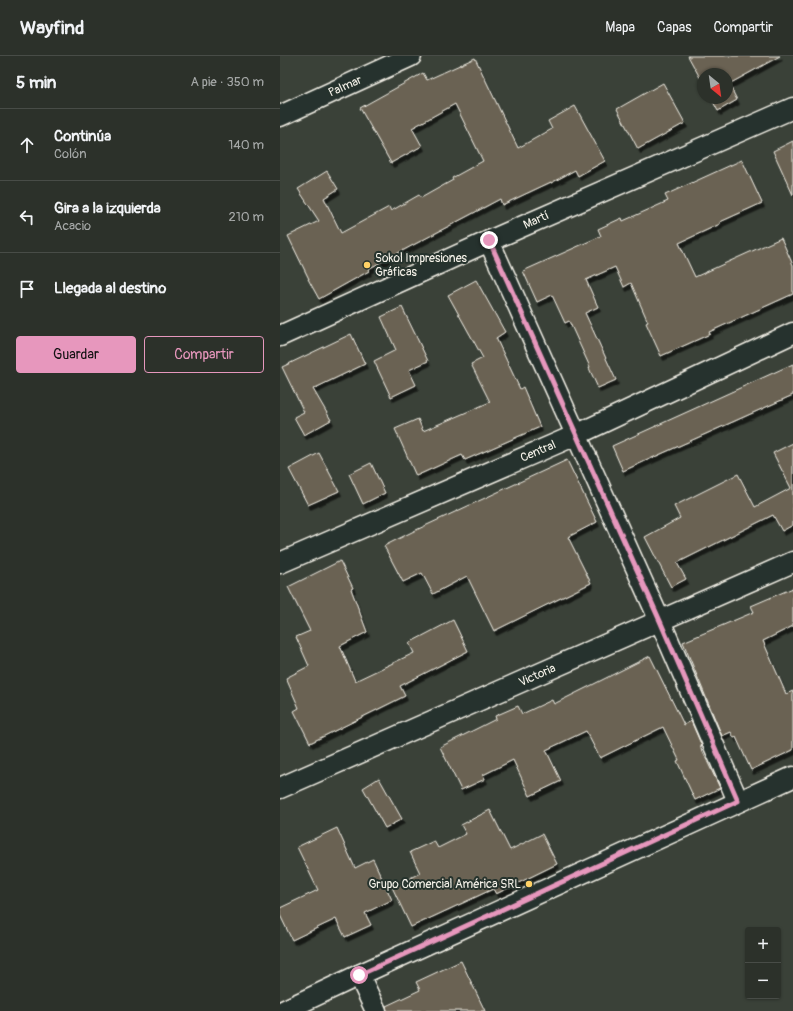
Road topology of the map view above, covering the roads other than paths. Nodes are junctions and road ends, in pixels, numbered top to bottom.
1 (411, 56) edge
2 (793, 108) edge
3 (280, 116) edge
4 (489, 240) junction
5 (793, 334) edge
6 (280, 336) edge
7 (576, 435) junction
8 (793, 562) edge
9 (280, 563) edge
10 (660, 621) junction
11 (793, 777) edge
12 (280, 788) edge
13 (738, 801) junction
14 (359, 975) junction
15 (283, 1011) edge
16 (376, 1011) edge

1 - 3 street, Palmar
2 - 4 street, Martí
4 - 6 street, Martí
4 - 7 street
5 - 7 street, Central
7 - 9 street, Central
7 - 10 street
8 - 10 street, Victoria
10 - 12 street, Victoria
10 - 13 street
11 - 13 street
13 - 14 street
14 - 15 street
14 - 16 street

